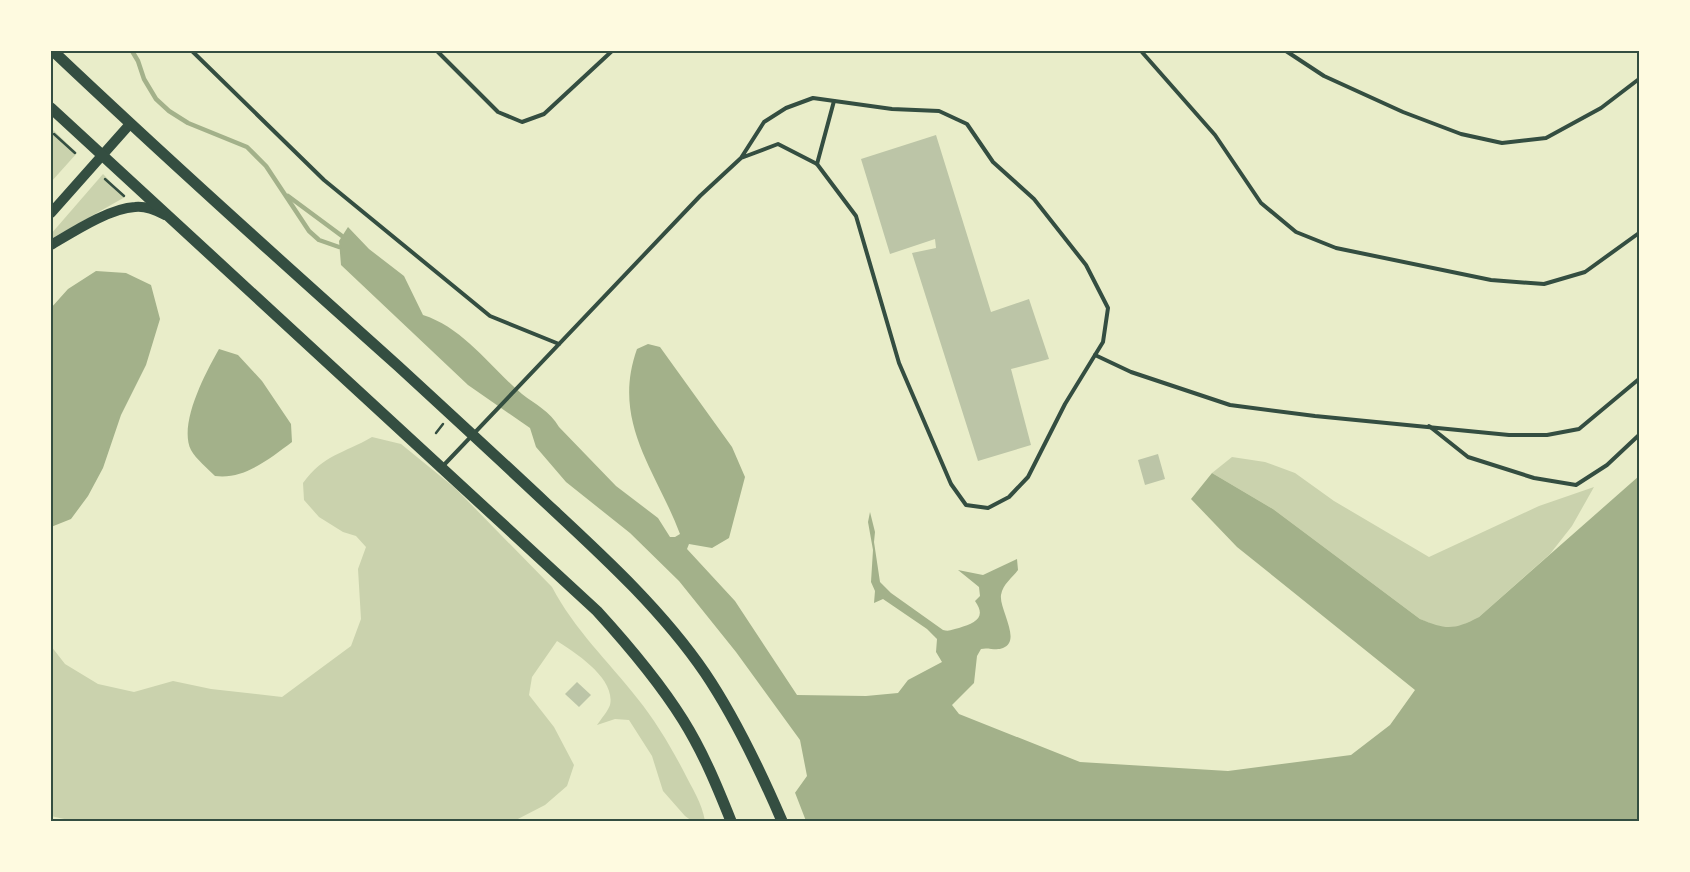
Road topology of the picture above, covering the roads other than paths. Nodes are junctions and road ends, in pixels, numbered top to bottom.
1 (53, 51) edge
2 (192, 51) edge
3 (437, 51) edge
4 (612, 51) edge
5 (1141, 51) edge
6 (1286, 51) edge
7 (1639, 79) edge
8 (834, 101) junction
9 (51, 108) edge
10 (130, 124) junction
11 (102, 156) junction
12 (742, 158) junction
13 (817, 164) junction
14 (51, 213) edge
15 (173, 219) junction
16 (1639, 233) edge
17 (51, 245) edge
18 (559, 344) junction
19 (1095, 355) junction
20 (1639, 379) edge
21 (1429, 426) junction
22 (472, 434) junction
23 (1639, 435) edge
24 (442, 467) junction
25 (731, 821) edge
26 (782, 821) edge

1 - 10 main road
2 - 18 lane
3 - 4 lane
5 - 16 lane
6 - 7 lane
8 - 12 lane
8 - 13 lane
8 - 19 lane
9 - 11 main road
10 - 11 main road
10 - 22 main road
11 - 14 main road
11 - 15 main road
12 - 13 lane
12 - 18 lane
13 - 19 lane
15 - 17 main road
15 - 24 main road
18 - 22 lane
19 - 21 lane
20 - 21 lane
21 - 23 lane
22 - 24 lane
22 - 26 main road
24 - 25 main road

